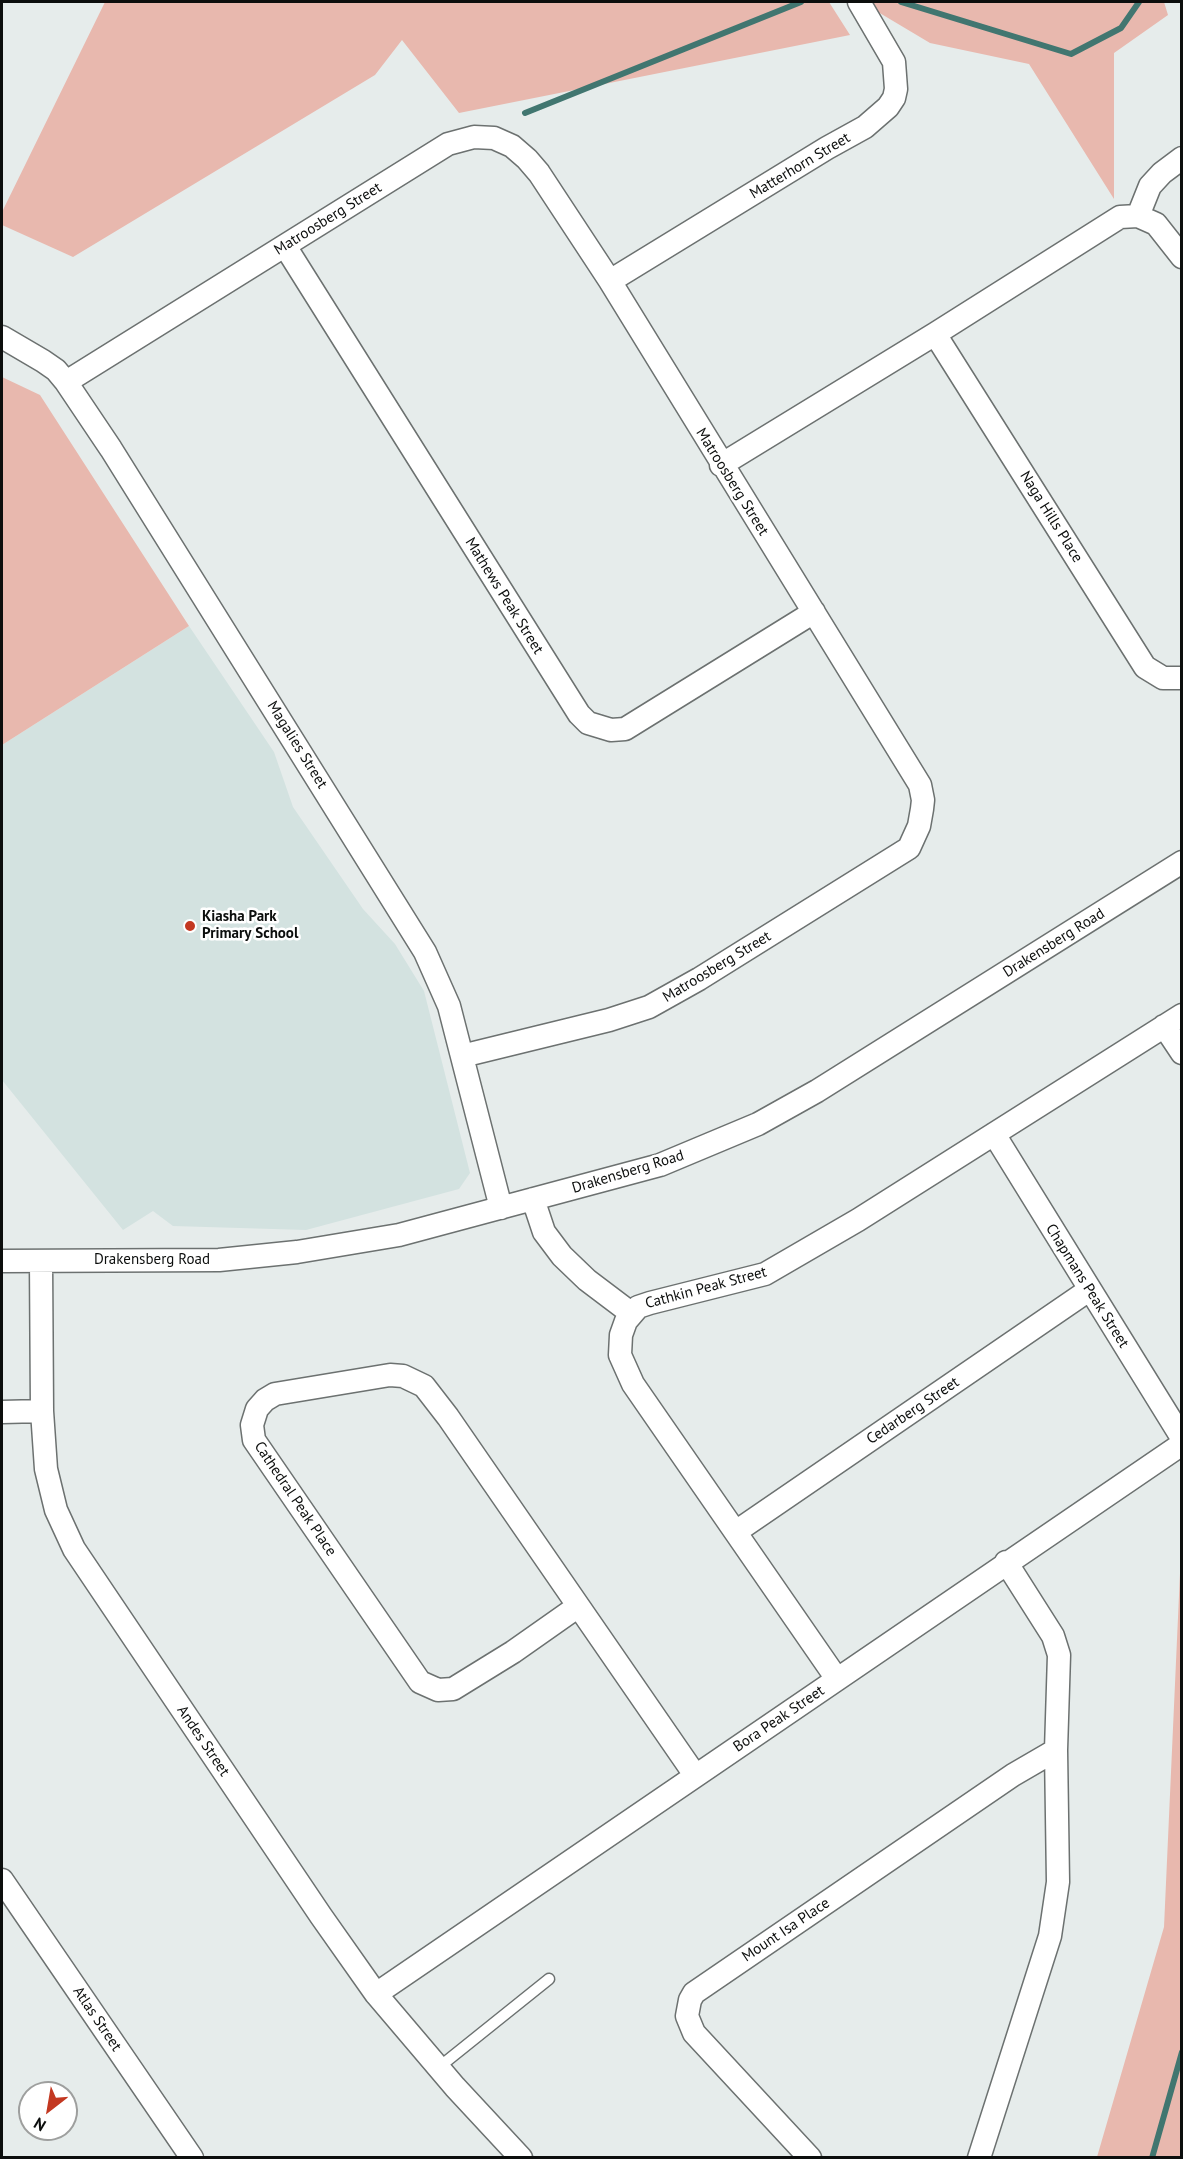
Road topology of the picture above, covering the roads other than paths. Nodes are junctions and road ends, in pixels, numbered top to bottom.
1 (859, 2) edge
2 (1182, 158) edge
3 (1138, 216) junction
4 (285, 246) junction
5 (1182, 257) edge
6 (610, 281) junction
7 (935, 334) junction
8 (2, 337) edge
9 (66, 381) junction
10 (721, 465) junction
11 (814, 612) junction
12 (1182, 678) edge
13 (1182, 862) edge
14 (1173, 1021) edge
15 (1182, 1053) edge
16 (462, 1056) junction
17 (994, 1134) junction
18 (533, 1199) junction
19 (501, 1208) junction
20 (2, 1261) edge
21 (41, 1261) junction
22 (1089, 1290) junction
23 (632, 1314) junction
24 (42, 1411) junction
25 (2, 1412) edge
26 (1182, 1438) edge
27 (1182, 1444) edge
28 (737, 1532) junction
29 (1006, 1562) junction
30 (577, 1607) junction
31 (837, 1679) junction
32 (1056, 1750) junction
33 (695, 1775) junction
34 (2, 1880) edge
35 (549, 1978) dead end
36 (376, 1994) junction
37 (438, 2068) junction
38 (192, 2157) edge
39 (521, 2157) edge
40 (810, 2157) edge
41 (980, 2157) edge

1 - 6 street, Matterhorn Street
2 - 3 street
3 - 5 street
3 - 7 street
4 - 6 street, Matroosberg Street
4 - 9 street, Matroosberg Street
4 - 11 street, Mathews Peak Street
6 - 10 street, Matroosberg Street
7 - 10 street
7 - 12 street, Naga Hills Place
8 - 9 street, Magalies Street
9 - 16 street, Magalies Street
10 - 11 street, Matroosberg Street
11 - 16 street, Matroosberg Street
13 - 18 street, Drakensberg Road
14 - 15 street
14 - 17 street, Cathkin Peak Street
16 - 19 street, Magalies Street
17 - 22 street, Chapmans Peak Street
17 - 23 street, Cathkin Peak Street
18 - 19 street, Drakensberg Road
18 - 23 street
19 - 21 street, Drakensberg Road
20 - 21 street, Drakensberg Road
21 - 24 street, Andes Street
22 - 26 street, Chapmans Peak Street
22 - 28 street, Cedarberg Street
23 - 28 street, Cathkin Peak Street
24 - 25 street
24 - 36 street, Andes Street
27 - 29 street, Bora Peak Street
28 - 31 street, Cathkin Peak Street
29 - 31 street, Bora Peak Street
29 - 32 street
30 - 30 street, Cathedral Peak Place
30 - 33 street, Cathedral Peak Place
31 - 33 street, Bora Peak Street
32 - 40 street, Mount Isa Place
32 - 41 street
33 - 36 street, Bora Peak Street
34 - 38 street, Atlas Street
35 - 37 lane
36 - 37 street, Andes Street
37 - 39 street, Andes Street

